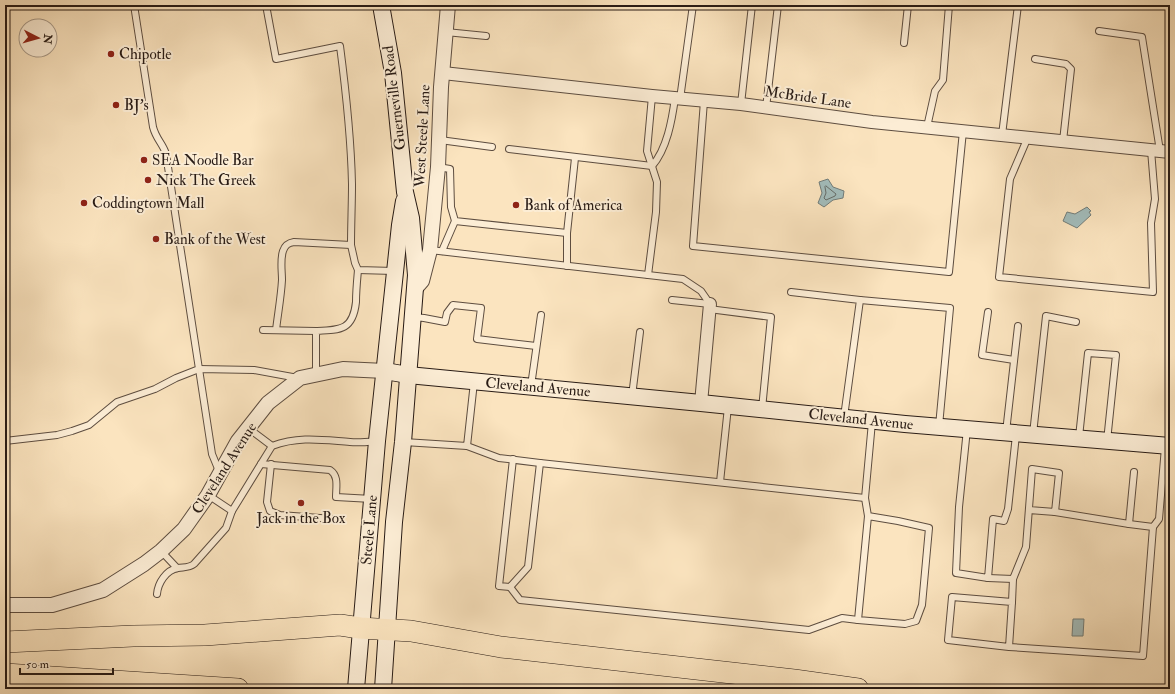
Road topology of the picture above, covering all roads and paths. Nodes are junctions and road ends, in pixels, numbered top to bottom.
1 (134, 5) edge
2 (266, 5) edge
3 (381, 5) edge
4 (448, 5) edge
5 (693, 5) edge
6 (752, 5) edge
7 (778, 5) edge
8 (908, 5) edge
9 (949, 5) edge
10 (1018, 5) edge
11 (446, 32) junction
12 (1099, 32) dead end
13 (486, 36) dead end
14 (904, 43) dead end
15 (1035, 59) dead end
16 (443, 73) junction
17 (652, 96) junction
18 (678, 99) junction
19 (704, 101) junction
20 (741, 104) junction
21 (766, 108) junction
22 (927, 127) junction
23 (963, 131) junction
24 (1002, 135) junction
25 (1028, 138) junction
26 (440, 140) junction
27 (1063, 141) junction
28 (492, 147) dead end
29 (509, 149) dead end
30 (1160, 151) edge
31 (575, 158) junction
32 (652, 166) junction
33 (438, 167) junction
34 (405, 192) junction
35 (454, 221) junction
36 (567, 234) junction
37 (351, 245) junction
38 (436, 251) junction
39 (567, 266) junction
40 (358, 270) junction
41 (395, 271) junction
42 (648, 275) junction
43 (414, 290) junction
44 (791, 292) dead end
45 (672, 300) dead end
46 (860, 300) junction
47 (710, 306) junction
48 (988, 312) dead end
49 (541, 315) dead end
50 (412, 317) junction
51 (1076, 322) dead end
52 (1018, 326) dead end
53 (263, 330) dead end
54 (276, 330) junction
55 (316, 331) junction
56 (640, 332) dead end
57 (536, 346) junction
58 (1014, 360) junction
59 (199, 369) junction
60 (385, 370) junction
61 (316, 375) junction
62 (408, 375) junction
63 (300, 378) junction
64 (474, 381) junction
65 (531, 386) junction
66 (632, 396) junction
67 (701, 403) junction
68 (728, 406) junction
69 (762, 409) junction
70 (844, 417) junction
71 (872, 420) junction
72 (939, 426) junction
73 (248, 428) junction
74 (967, 429) junction
75 (1011, 433) junction
76 (1033, 434) junction
77 (1079, 438) junction
78 (5, 441) edge
79 (377, 441) junction
80 (1107, 441) junction
81 (403, 442) junction
82 (272, 446) junction
83 (467, 446) junction
84 (1168, 446) edge
85 (513, 459) junction
86 (540, 463) junction
87 (261, 464) junction
88 (271, 464) junction
89 (220, 472) junction
90 (1134, 472) dead end
91 (720, 482) junction
92 (208, 495) junction
93 (865, 498) junction
94 (372, 499) junction
95 (1029, 510) junction
96 (232, 511) junction
97 (1055, 512) junction
98 (868, 516) junction
99 (334, 519) dead end
100 (1129, 524) junction
101 (1153, 527) junction
102 (161, 550) junction
103 (177, 568) junction
104 (988, 578) junction
105 (1013, 579) junction
106 (510, 587) junction
107 (157, 594) dead end
108 (1012, 602) junction
109 (5, 605) edge
110 (858, 620) junction
111 (360, 628) junction
112 (387, 630) junction
113 (5, 642) edge
114 (1009, 647) junction
115 (5, 674) edge
116 (238, 689) edge
117 (356, 689) edge
118 (383, 689) edge
119 (858, 689) edge

1 - 59 lane
2 - 37 lane
3 - 34 main road, Guerneville Road
4 - 11 street, West Steele Lane
5 - 18 lane
6 - 20 lane
7 - 21 lane
8 - 14 lane
9 - 22 lane
10 - 24 lane
11 - 13 lane
11 - 16 street, West Steele Lane
12 - 30 lane
15 - 27 lane
16 - 17 street, McBride Lane
16 - 26 street, West Steele Lane
17 - 18 street, McBride Lane
17 - 32 lane
18 - 19 street, McBride Lane
18 - 32 lane
19 - 20 street, McBride Lane
19 - 23 lane
20 - 21 street, McBride Lane
21 - 22 street, McBride Lane
22 - 23 street, McBride Lane
23 - 24 street, McBride Lane
24 - 25 street, McBride Lane
25 - 27 street, McBride Lane
25 - 30 lane
26 - 28 lane
26 - 33 street, West Steele Lane
27 - 30 street, McBride Lane
29 - 31 lane
31 - 32 lane
31 - 36 lane
32 - 42 lane
33 - 35 lane
33 - 38 street, West Steele Lane
34 - 41 main road, Guerneville Road
34 - 43 main road, Guerneville Road
35 - 36 lane
35 - 38 lane
36 - 39 lane
37 - 40 lane
37 - 54 lane
38 - 39 lane
38 - 43 street, West Steele Lane
39 - 42 lane
40 - 41 lane
40 - 55 lane
41 - 60 main road, Guerneville Road
42 - 47 lane
43 - 50 main road, Guerneville Road
44 - 46 lane
45 - 47 lane
46 - 70 lane
46 - 72 lane
47 - 67 street
47 - 69 lane
48 - 58 lane
49 - 57 lane
50 - 57 lane
50 - 62 main road, Guerneville Road
51 - 76 lane
52 - 58 lane
53 - 54 lane
54 - 55 lane
55 - 61 lane
56 - 66 lane
57 - 65 lane
58 - 75 lane
59 - 63 lane
59 - 78 lane
59 - 89 lane
60 - 61 street, Cleveland Avenue
60 - 62 main road, Cleveland Avenue
60 - 79 main road, Steele Lane
61 - 63 street, Cleveland Avenue
62 - 64 main road, Cleveland Avenue
62 - 81 main road, Steele Lane
63 - 73 street, Cleveland Avenue
64 - 65 main road, Cleveland Avenue
64 - 83 lane
65 - 66 main road, Cleveland Avenue
66 - 67 main road, Cleveland Avenue
67 - 68 main road, Cleveland Avenue
68 - 69 main road, Cleveland Avenue
68 - 91 lane
69 - 70 main road, Cleveland Avenue
70 - 71 main road, Cleveland Avenue
71 - 72 main road, Cleveland Avenue
71 - 93 lane
72 - 74 main road, Cleveland Avenue
73 - 82 lane
73 - 89 street, Cleveland Avenue
74 - 75 main road, Cleveland Avenue
74 - 104 lane
75 - 76 main road, Cleveland Avenue
75 - 104 lane
76 - 77 main road, Cleveland Avenue
77 - 80 main road, Cleveland Avenue
77 - 80 lane
79 - 82 lane
79 - 94 main road, Steele Lane
80 - 84 main road, Cleveland Avenue
81 - 83 lane
81 - 112 main road, Steele Lane
82 - 87 lane
83 - 85 lane
84 - 101 lane
85 - 86 lane
85 - 106 lane
86 - 91 lane
86 - 106 lane
87 - 88 lane
87 - 96 lane
88 - 94 lane
88 - 99 lane
89 - 92 street, Cleveland Avenue
90 - 100 lane
91 - 93 lane
92 - 96 lane
92 - 102 street, Cleveland Avenue
93 - 98 lane
94 - 111 main road, Steele Lane
95 - 97 lane
95 - 97 lane
95 - 105 lane
96 - 103 lane
97 - 100 lane
98 - 110 lane
98 - 110 lane
100 - 101 lane
101 - 114 lane
102 - 103 lane
102 - 109 street, Cleveland Avenue
103 - 107 lane
104 - 105 lane
105 - 108 lane
106 - 110 lane
108 - 114 lane
108 - 114 lane
111 - 112 highway
111 - 113 highway
111 - 117 main road, Steele Lane
112 - 118 main road, Steele Lane
112 - 119 highway
115 - 116 highway

